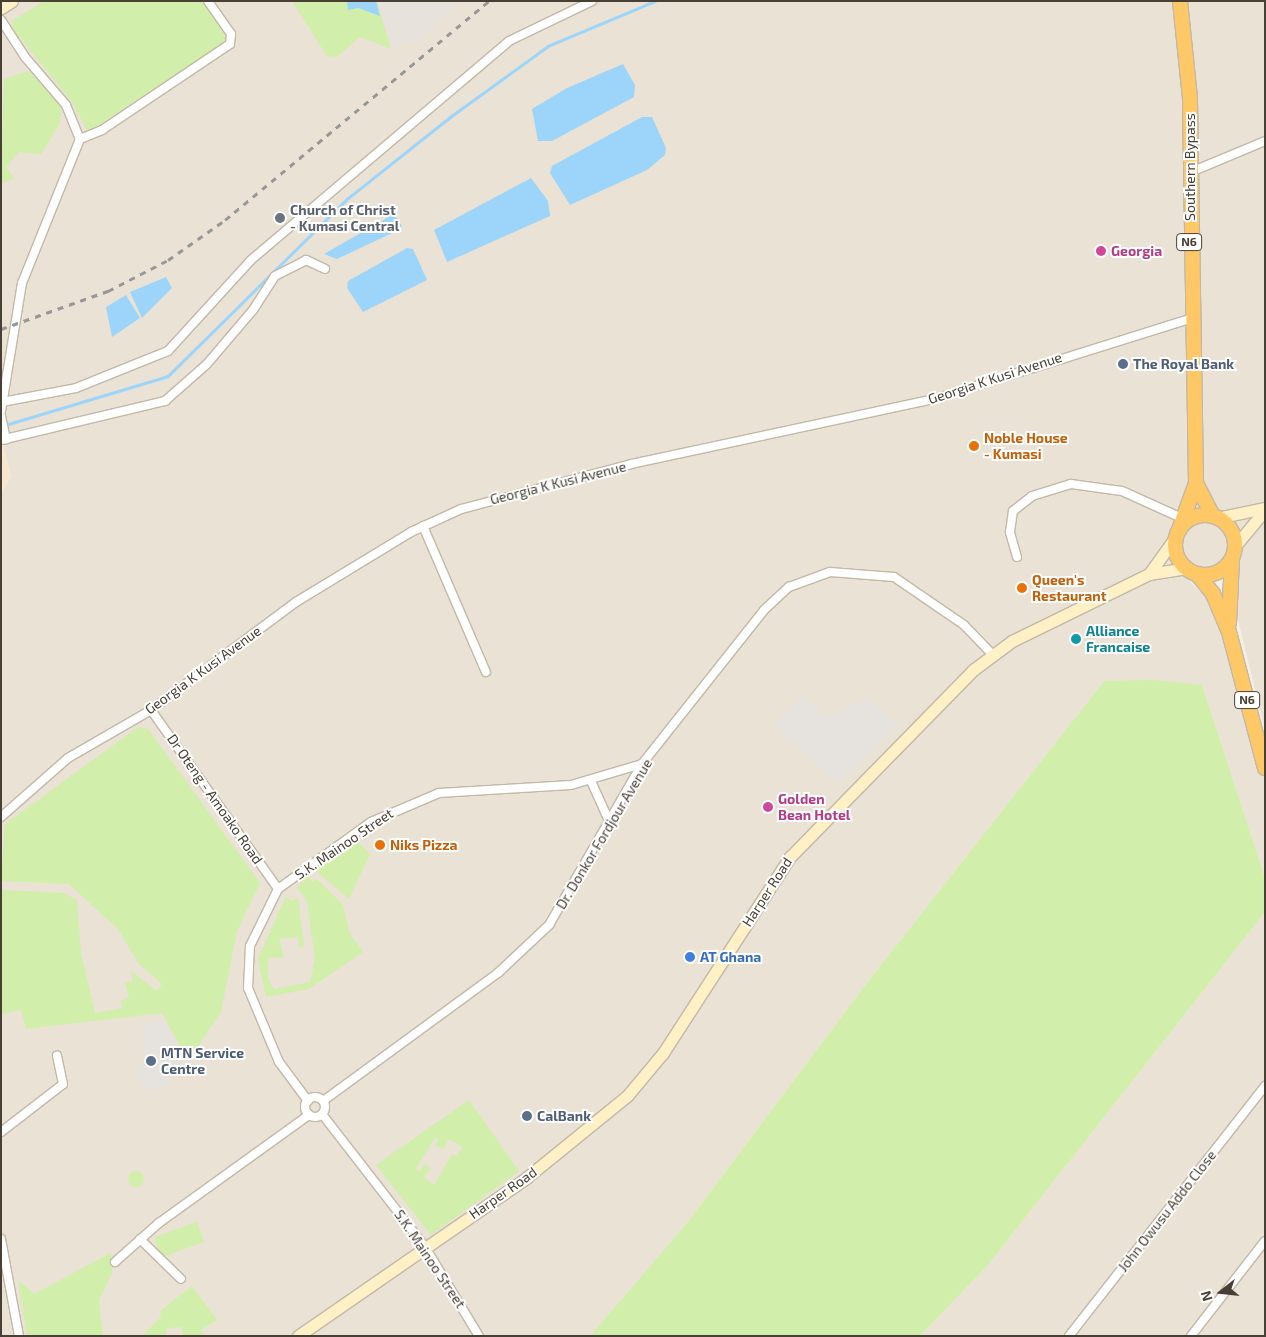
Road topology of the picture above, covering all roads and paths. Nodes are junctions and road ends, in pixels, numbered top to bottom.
1 (12, 1) edge
2 (208, 1) edge
3 (592, 1) edge
4 (1180, 1) edge
5 (1, 8) edge
6 (1, 20) edge
7 (80, 139) junction
8 (1265, 141) edge
9 (1191, 172) junction
10 (325, 269) dead end
11 (1192, 318) junction
12 (2, 402) edge
13 (1, 411) edge
14 (1, 416) edge
15 (4, 437) edge
16 (1196, 483) junction
17 (1265, 509) edge
18 (1215, 517) junction
19 (423, 526) junction
20 (1180, 528) junction
21 (1234, 553) junction
22 (1017, 557) dead end
23 (1191, 571) junction
24 (1149, 574) junction
25 (1229, 632) junction
26 (992, 654) junction
27 (486, 672) dead end
28 (151, 710) junction
29 (642, 764) junction
30 (1265, 768) edge
31 (591, 781) junction
32 (1, 817) edge
33 (610, 823) junction
34 (278, 889) junction
35 (57, 1056) dead end
36 (1265, 1086) edge
37 (308, 1101) junction
38 (323, 1101) junction
39 (322, 1114) junction
40 (309, 1116) junction
41 (1, 1132) edge
42 (140, 1238) junction
43 (1, 1240) edge
44 (1265, 1241) edge
45 (425, 1247) junction
46 (114, 1262) dead end
47 (181, 1279) dead end
48 (19, 1336) edge
49 (298, 1336) edge
50 (479, 1336) edge
51 (1069, 1336) edge
52 (1191, 1336) edge

1 - 5 main road
2 - 7 street
3 - 12 street
4 - 9 highway, Southern Bypass / N6
6 - 7 street
7 - 12 street
8 - 9 street
9 - 11 highway, Southern Bypass / N6
10 - 15 street
11 - 16 highway, Southern Bypass / N6
11 - 19 street, Georgia K Kusi Avenue
12 - 13 street
14 - 15 street
16 - 18 highway, Southern Bypass / N6
16 - 20 highway, Southern Bypass / N6
17 - 18 main road
17 - 21 main road
18 - 20 highway
18 - 21 highway, N6
19 - 27 street
19 - 28 street, Georgia K Kusi Avenue
20 - 22 street
20 - 23 highway, N6
20 - 24 main road, Harper Road
21 - 23 highway
21 - 25 highway, N6
23 - 24 main road, Harper Road
23 - 25 highway, N6
24 - 26 main road, Harper Road
25 - 30 highway, N6
26 - 29 street, Dr. Donkor Fordjour Avenue
26 - 45 main road, Harper Road
28 - 32 street, Georgia K Kusi Avenue
28 - 34 street, Dr Oteng - Amoako Road
29 - 31 street, S.K. Mainoo Street
29 - 33 street, Dr. Donkor Fordjour Avenue
31 - 33 street
31 - 34 street, S.K. Mainoo Street
33 - 38 street, Dr. Donkor Fordjour Avenue
34 - 37 street, S.K. Mainoo Street
35 - 41 street
36 - 51 street, John Owusu Addo Close
37 - 38 street
37 - 40 street
38 - 39 street
39 - 40 street
39 - 45 street, S.K. Mainoo Street
40 - 42 street
42 - 46 street
42 - 47 street
43 - 48 street
44 - 52 street
45 - 49 main road, Harper Road
45 - 50 street, S.K. Mainoo Street

